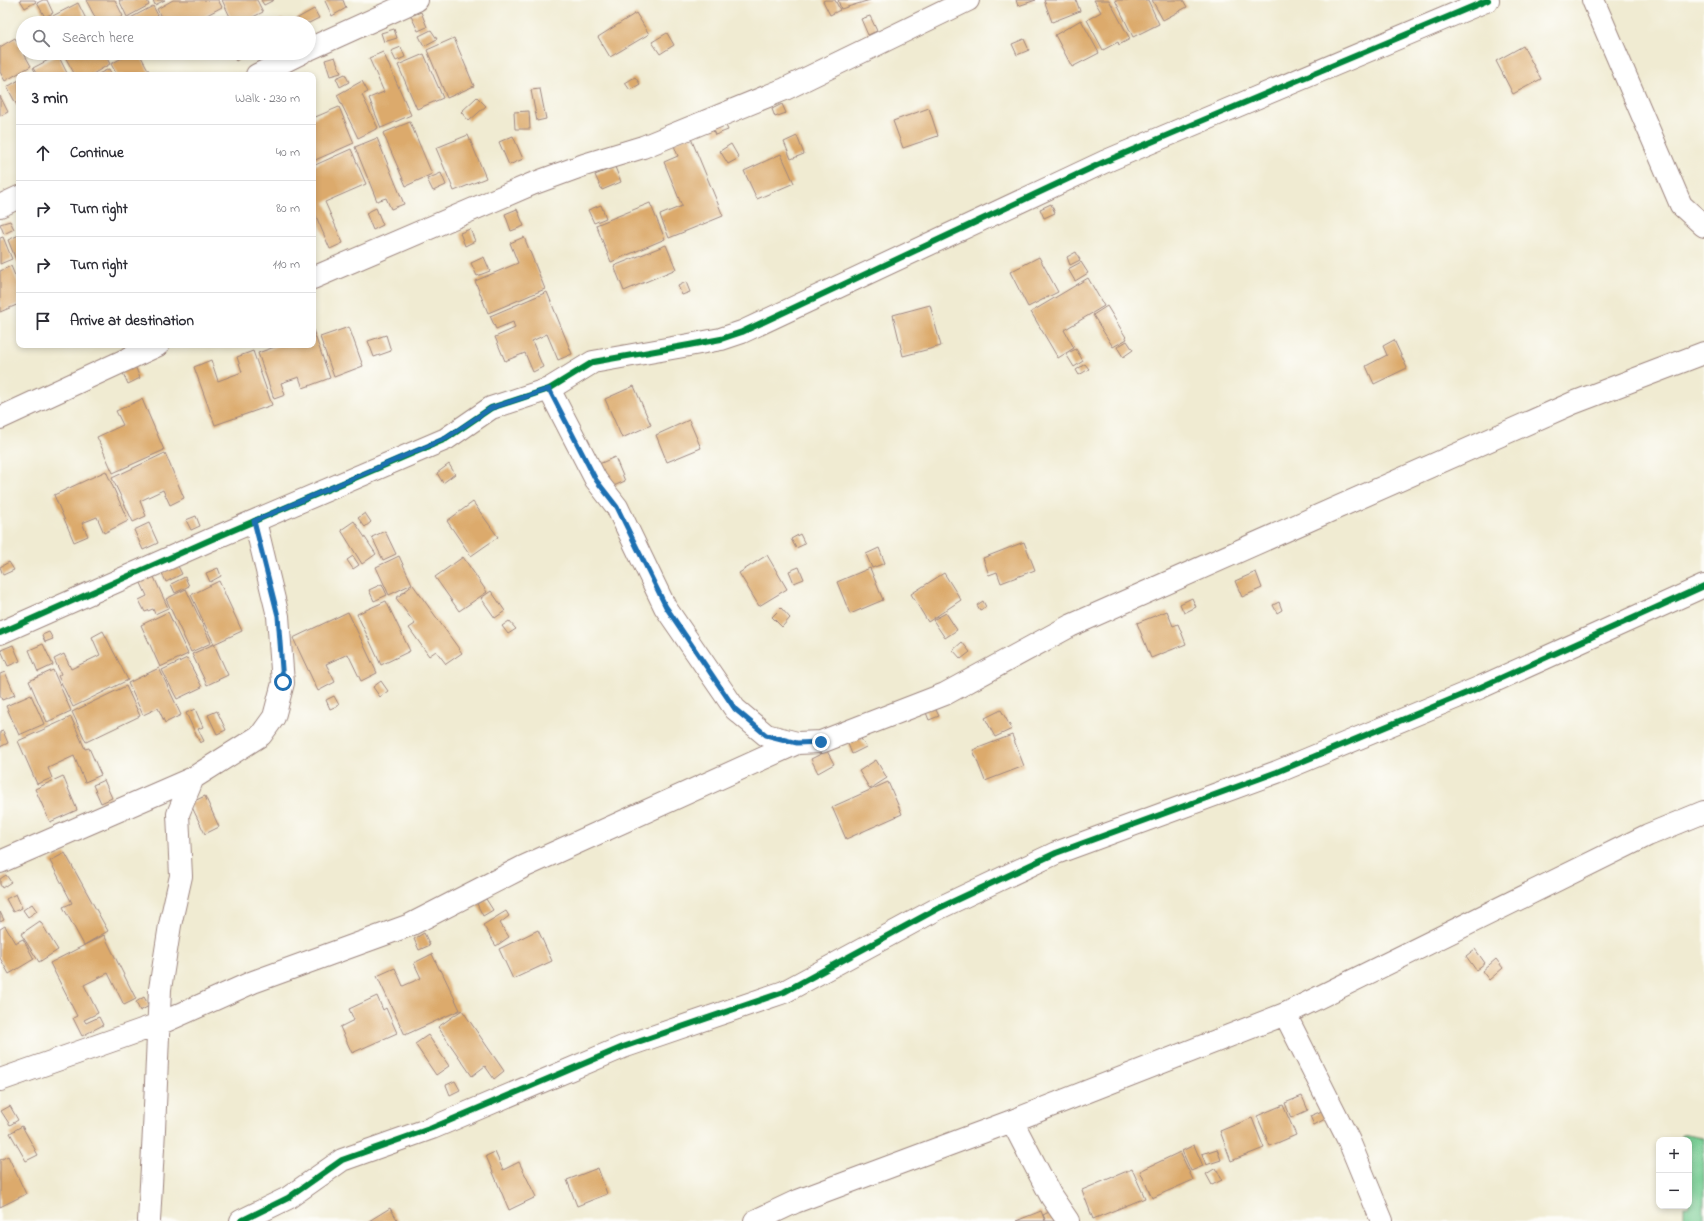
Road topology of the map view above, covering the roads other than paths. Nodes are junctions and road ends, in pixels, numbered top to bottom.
1 (968, 0) edge
2 (1488, 0) edge
3 (1593, 0) edge
4 (414, 1) edge
5 (316, 46) edge
6 (287, 60) edge
7 (263, 72) edge
8 (16, 198) edge
9 (0, 206) edge
10 (1704, 226) edge
11 (316, 277) edge
12 (152, 348) edge
13 (1704, 353) edge
14 (549, 389) junction
15 (0, 418) edge
16 (254, 521) junction
17 (1704, 586) edge
18 (0, 634) edge
19 (797, 743) junction
20 (193, 778) junction
21 (1704, 812) edge
22 (0, 862) edge
23 (1285, 1014) junction
24 (158, 1024) junction
25 (0, 1080) edge
26 (1012, 1121) junction
27 (149, 1221) edge
28 (241, 1221) edge
29 (755, 1221) edge
30 (1068, 1221) edge
31 (1382, 1221) edge

1 - 11 street
2 - 14 street
3 - 10 street
4 - 5 street
6 - 7 street
8 - 9 street
12 - 15 street
13 - 19 street
14 - 16 street
14 - 19 street
16 - 18 street
16 - 20 street
17 - 28 street
19 - 24 street
20 - 22 street
20 - 24 street
21 - 23 street
23 - 26 street
23 - 31 street
24 - 25 street
24 - 27 street
26 - 29 street
26 - 30 street

